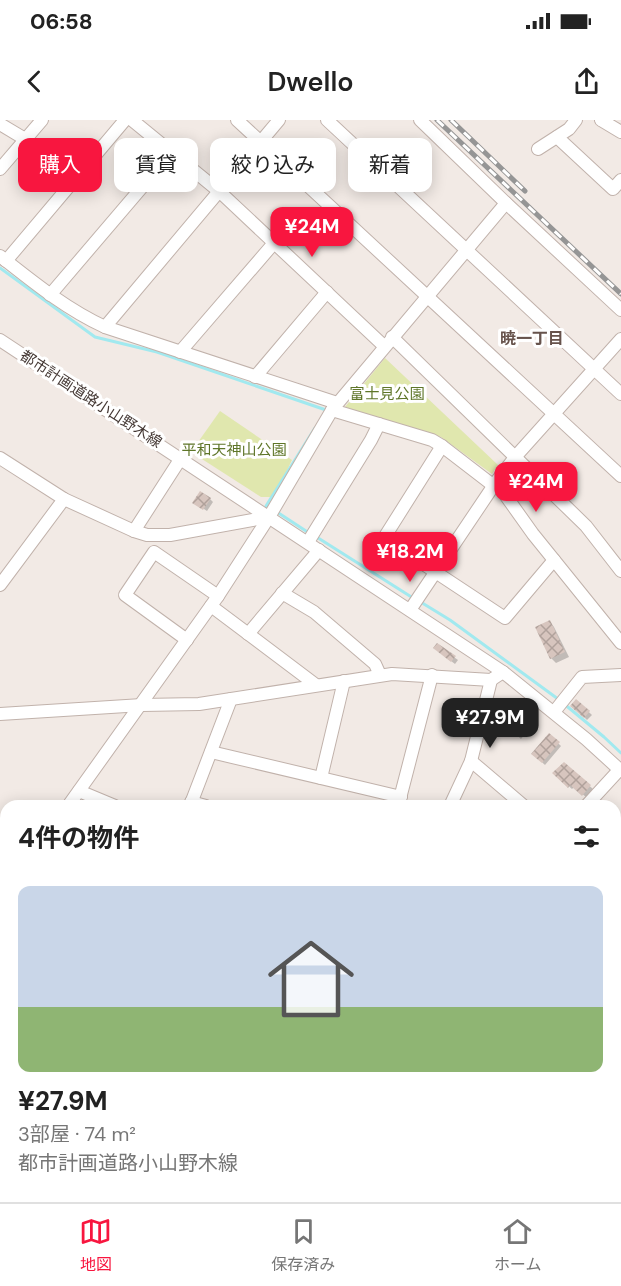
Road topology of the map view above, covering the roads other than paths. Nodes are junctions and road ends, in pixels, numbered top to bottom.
1 (42, 120) edge
2 (125, 120) edge
3 (132, 120) edge
4 (237, 120) edge
5 (279, 120) edge
6 (327, 120) edge
7 (420, 120) edge
8 (576, 120) edge
9 (601, 120) edge
10 (0, 124) edge
11 (621, 132) edge
12 (557, 137) junction
13 (24, 138) edge
14 (27, 138) edge
15 (154, 138) edge
16 (258, 138) edge
17 (264, 138) edge
18 (18, 148) edge
19 (538, 149) dead end
20 (0, 169) edge
21 (198, 174) edge
22 (621, 180) edge
23 (210, 184) edge
24 (138, 192) edge
25 (220, 192) joint
26 (317, 192) edge
27 (506, 203) junction
28 (274, 243) junction
29 (466, 249) junction
30 (3, 259) edge
31 (327, 292) junction
32 (50, 295) junction
33 (427, 295) junction
34 (621, 310) edge
35 (105, 327) junction
36 (621, 339) edge
37 (0, 340) edge
38 (388, 342) junction
39 (180, 352) junction
40 (594, 368) junction
41 (255, 377) junction
42 (621, 394) edge
43 (334, 407) junction
44 (554, 414) junction
45 (379, 424) junction
46 (442, 446) junction
47 (516, 456) junction
48 (0, 458) edge
49 (181, 459) junction
50 (621, 476) edge
51 (495, 484) junction
52 (64, 499) junction
53 (269, 517) junction
54 (134, 531) junction
55 (308, 542) junction
56 (319, 550) junction
57 (554, 560) junction
58 (621, 571) edge
59 (435, 572) junction
60 (0, 584) edge
61 (282, 593) junction
62 (215, 601) junction
63 (410, 610) junction
64 (248, 634) junction
65 (187, 640) junction
66 (621, 643) edge
67 (502, 672) junction
68 (380, 675) junction
69 (432, 675) junction
70 (621, 675) edge
71 (491, 680) junction
72 (344, 681) junction
73 (316, 685) junction
74 (231, 699) junction
75 (142, 705) junction
76 (554, 712) junction
77 (0, 714) edge
78 (211, 752) junction
79 (471, 761) junction
80 (620, 770) edge
81 (321, 778) junction
82 (79, 791) junction
83 (72, 800) edge
84 (101, 800) edge
85 (192, 800) edge
86 (397, 800) edge
87 (400, 800) edge
88 (453, 800) edge
89 (517, 800) edge
90 (592, 800) edge

1 - 14 street
2 - 30 street
3 - 15 street
4 - 16 street
5 - 17 street
6 - 29 street
7 - 27 street
8 - 12 street
9 - 11 street
10 - 13 street
12 - 19 street
12 - 22 street
18 - 20 street
21 - 23 street
24 - 32 street
25 - 28 street
25 - 35 street
26 - 33 street
27 - 29 street
27 - 34 street
28 - 31 street
28 - 39 street
29 - 33 street
29 - 40 street
30 - 32 street
31 - 38 street
31 - 41 street
32 - 35 street
33 - 38 street
33 - 44 street
35 - 39 street
36 - 40 street
37 - 49 street, 都市計画道路小山野木線
38 - 43 street
38 - 47 street
39 - 41 street
40 - 42 street
40 - 44 street
41 - 43 street
43 - 45 street
43 - 53 street
44 - 47 street
44 - 50 street
45 - 46 street
45 - 55 street
46 - 51 street
46 - 59 street
47 - 51 street
47 - 58 street
48 - 52 street
49 - 53 street, 都市計画道路小山野木線
49 - 54 street
51 - 57 street
51 - 59 street
52 - 54 street
52 - 60 street
53 - 54 street
53 - 55 street, 都市計画道路小山野木線
53 - 62 street
55 - 56 street, 都市計画道路小山野木線
56 - 61 street
56 - 63 street, 都市計画道路小山野木線
57 - 59 street
57 - 66 street
59 - 63 street
61 - 64 street
61 - 68 street
62 - 64 street
62 - 65 street
62 - 65 street
63 - 67 street, 都市計画道路小山野木線
64 - 73 street
65 - 75 street
67 - 71 street
67 - 76 street, 都市計画道路小山野木線
68 - 69 street
68 - 72 street
69 - 71 street
69 - 87 street
70 - 76 street
71 - 79 street
72 - 73 street
72 - 81 street
73 - 74 street
74 - 75 street
74 - 78 street
75 - 77 street
75 - 82 street
76 - 80 street, 都市計画道路小山野木線
78 - 81 street
78 - 85 street
79 - 88 street
79 - 89 street
80 - 90 street
81 - 86 street
82 - 83 street
82 - 84 street

